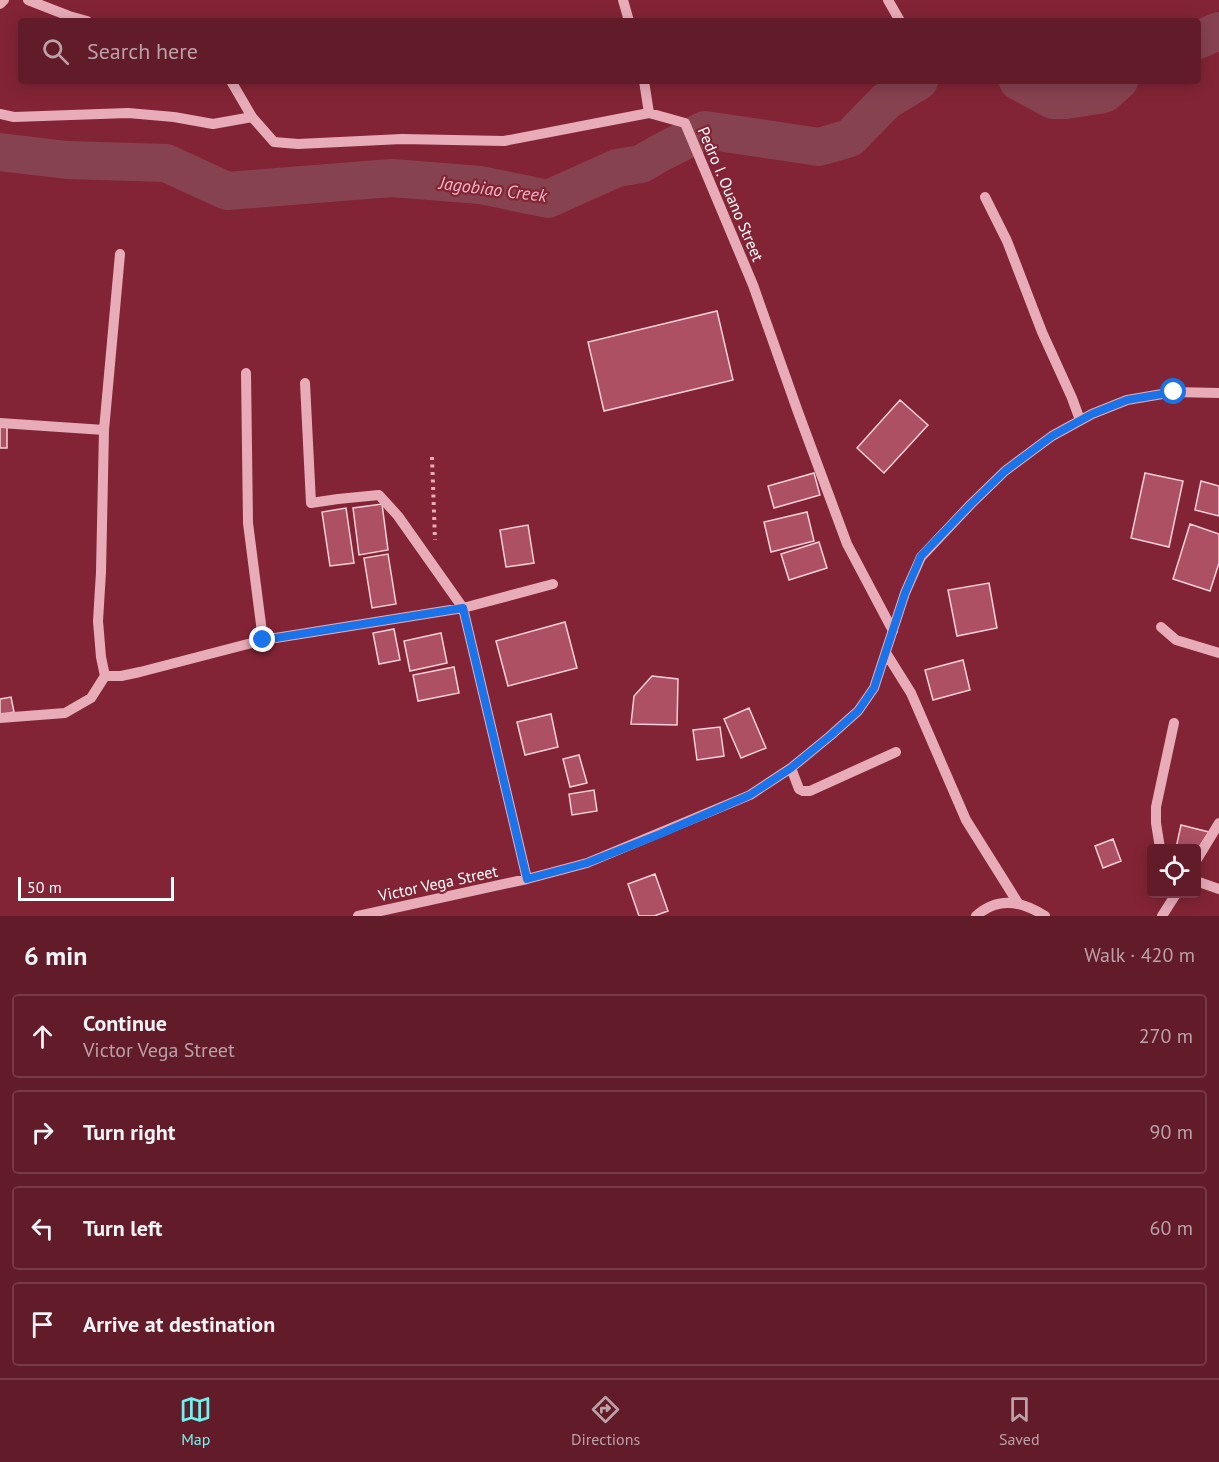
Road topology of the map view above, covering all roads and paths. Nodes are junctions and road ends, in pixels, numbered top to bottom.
1 (4, 0) edge
2 (28, 0) edge
3 (623, 0) edge
4 (888, 0) edge
5 (0, 4) edge
6 (76, 18) edge
7 (628, 18) edge
8 (898, 18) edge
9 (233, 84) edge
10 (644, 84) edge
11 (649, 113) junction
12 (0, 114) edge
13 (252, 117) junction
14 (985, 197) dead end
15 (120, 254) dead end
16 (246, 373) dead end
17 (305, 383) dead end
18 (1219, 393) edge
19 (1080, 420) junction
20 (0, 423) edge
21 (104, 430) junction
22 (432, 457) dead end
23 (436, 567) junction
24 (553, 584) dead end
25 (463, 608) junction
26 (1161, 627) dead end
27 (893, 632) junction
28 (263, 640) junction
29 (886, 653) junction
30 (1219, 653) edge
31 (105, 676) junction
32 (0, 718) edge
33 (1174, 723) dead end
34 (896, 752) dead end
35 (791, 768) junction
36 (1218, 828) edge
37 (1159, 844) edge
38 (1201, 855) edge
39 (527, 879) junction
40 (1201, 882) edge
41 (1219, 889) edge
42 (1171, 898) edge
43 (1018, 903) junction
44 (358, 916) edge
45 (976, 916) edge
46 (1045, 916) edge
47 (1162, 916) edge

1 - 5 street
2 - 6 street
3 - 7 street
4 - 8 street
9 - 13 street, Pedro I. Ouano Street
10 - 11 street
11 - 13 street, Pedro I. Ouano Street
11 - 27 street, Pedro I. Ouano Street
12 - 13 street
14 - 19 street
15 - 21 street
16 - 28 street
17 - 23 street
18 - 19 street, Victor Vega Street
19 - 27 street, Victor Vega Street
20 - 21 street
21 - 31 street
22 - 23 path
23 - 25 street
24 - 25 street
25 - 28 street
25 - 39 street
26 - 30 street
27 - 29 street, Victor Vega Street
28 - 31 street
29 - 35 street, Victor Vega Street
29 - 43 street
31 - 32 street
33 - 37 street
34 - 35 street
35 - 39 street, Victor Vega Street
36 - 38 street
39 - 44 street, Victor Vega Street
40 - 41 street
42 - 47 street
43 - 45 street
43 - 46 street

